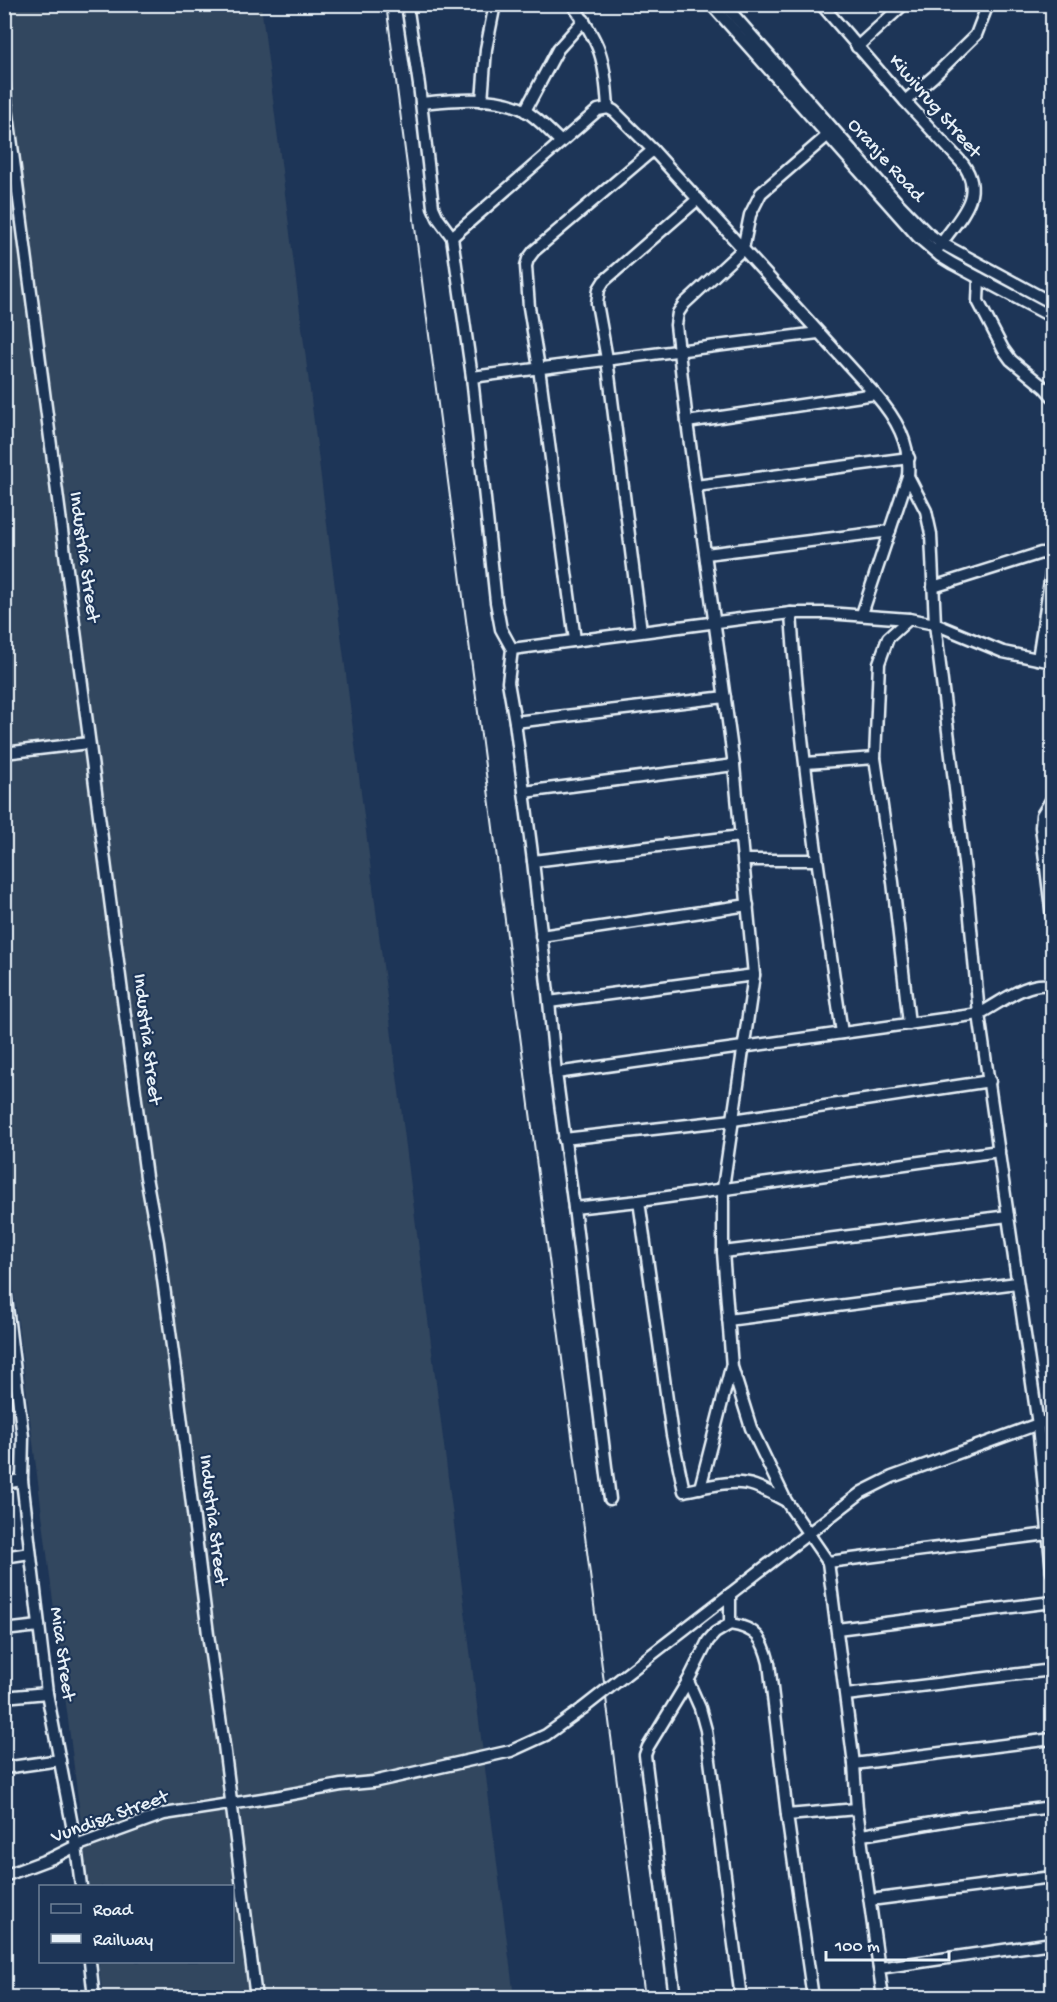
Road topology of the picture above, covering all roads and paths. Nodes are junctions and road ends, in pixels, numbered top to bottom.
1 (406, 4) edge
2 (495, 4) edge
3 (572, 4) edge
4 (711, 4) edge
5 (724, 4) edge
6 (821, 4) edge
7 (904, 4) edge
8 (988, 4) edge
9 (584, 20) junction
10 (857, 47) junction
11 (4, 84) edge
12 (482, 101) junction
13 (904, 101) junction
14 (421, 103) junction
15 (608, 108) junction
16 (525, 111) junction
17 (827, 136) junction
18 (560, 141) junction
19 (653, 150) junction
20 (698, 199) junction
21 (452, 237) junction
22 (938, 247) junction
23 (743, 249) junction
24 (979, 278) junction
25 (1053, 303) edge
26 (1053, 317) edge
27 (818, 333) junction
28 (678, 352) junction
29 (607, 359) junction
30 (539, 368) junction
31 (472, 377) junction
32 (875, 394) junction
33 (1053, 396) edge
34 (687, 422) junction
35 (909, 458) junction
36 (908, 476) junction
37 (696, 486) junction
38 (890, 531) junction
39 (706, 554) junction
40 (1053, 555) edge
41 (1053, 568) edge
42 (933, 587) junction
43 (791, 613) junction
44 (862, 614) junction
45 (909, 619) junction
46 (715, 623) junction
47 (935, 624) junction
48 (641, 631) junction
49 (574, 640) junction
50 (512, 649) junction
51 (1038, 659) junction
52 (1053, 662) edge
53 (725, 697) junction
54 (515, 722) junction
55 (90, 743) junction
56 (4, 753) edge
57 (875, 758) junction
58 (806, 763) junction
59 (734, 765) junction
60 (524, 792) junction
61 (1053, 799) edge
62 (741, 836) junction
63 (744, 860) junction
64 (817, 860) junction
65 (533, 861) junction
66 (748, 905) junction
67 (1052, 909) edge
68 (541, 936) junction
69 (754, 975) junction
70 (1053, 986) edge
71 (549, 1002) junction
72 (980, 1014) junction
73 (909, 1024) junction
74 (842, 1033) junction
75 (742, 1048) junction
76 (556, 1073) junction
77 (990, 1082) junction
78 (733, 1120) junction
79 (564, 1139) junction
80 (999, 1150) junction
81 (723, 1188) junction
82 (639, 1201) junction
83 (574, 1208) junction
84 (1008, 1216) junction
85 (723, 1252) junction
86 (4, 1282) edge
87 (1017, 1283) junction
88 (728, 1320) junction
89 (732, 1367) junction
90 (10, 1376) edge
91 (1053, 1419) edge
92 (1038, 1425) junction
93 (22, 1480) junction
94 (4, 1483) edge
95 (700, 1488) junction
96 (610, 1499) dead end
97 (786, 1501) junction
98 (809, 1533) junction
99 (1048, 1534) junction
100 (30, 1553) junction
101 (4, 1557) edge
102 (828, 1562) junction
103 (1053, 1572) edge
104 (730, 1594) junction
105 (1053, 1602) edge
106 (730, 1624) junction
107 (39, 1626) junction
108 (837, 1629) junction
109 (4, 1630) edge
110 (1053, 1670) edge
111 (688, 1681) junction
112 (47, 1692) junction
113 (846, 1695) junction
114 (4, 1697) edge
115 (1053, 1739) edge
116 (60, 1760) junction
117 (854, 1764) junction
118 (4, 1768) edge
119 (231, 1804) junction
120 (1053, 1807) edge
121 (857, 1809) junction
122 (787, 1815) junction
123 (862, 1834) junction
124 (76, 1846) junction
125 (4, 1876) edge
126 (1053, 1877) edge
127 (81, 1885) edge
128 (870, 1900) junction
129 (1053, 1944) edge
130 (90, 1963) edge
131 (879, 1968) junction
132 (94, 1998) edge
133 (256, 1998) edge
134 (675, 1998) edge
135 (741, 1998) edge
136 (813, 1998) edge
137 (883, 1998) edge

1 - 14 street
2 - 12 street
3 - 9 street
4 - 17 street
5 - 22 street, Oranje Road
6 - 10 street, Kiwivrug Street
7 - 10 street
8 - 13 street
9 - 15 street
9 - 16 street
10 - 13 street, Kiwivrug Street
11 - 55 street, Industria Street
12 - 14 street
12 - 16 street
13 - 22 street, Kiwivrug Street
14 - 21 street
15 - 18 street
15 - 19 street
16 - 18 street
17 - 22 street
17 - 23 street
18 - 21 street
19 - 20 street
19 - 30 street
20 - 23 street
20 - 29 street
21 - 31 street
22 - 24 street
22 - 25 street, Oranje Road
23 - 27 street
23 - 28 street
24 - 26 street
24 - 33 street
27 - 28 street
27 - 32 street
28 - 29 street
28 - 34 street
29 - 30 street
29 - 48 street
30 - 31 street
30 - 49 street
31 - 50 street
32 - 34 street
32 - 35 street
34 - 37 street
35 - 36 street
35 - 37 street
36 - 38 street
36 - 42 street
37 - 39 street
38 - 39 street
38 - 44 street
39 - 46 street
40 - 42 street
41 - 51 street
42 - 47 street
43 - 44 street
43 - 46 street
43 - 58 street
44 - 45 street
45 - 47 street
45 - 57 street
46 - 48 street
46 - 53 street
47 - 51 street
47 - 72 street
48 - 49 street
49 - 50 street
50 - 54 street
51 - 52 street
53 - 54 street
53 - 59 street
54 - 60 street
55 - 56 street
55 - 119 street, Industria Street
57 - 58 street
57 - 73 street
58 - 64 street
59 - 60 street
59 - 62 street
60 - 65 street
61 - 67 street
62 - 63 street
62 - 65 street
63 - 64 street
63 - 66 street
64 - 74 street
65 - 68 street
66 - 68 street
66 - 69 street
68 - 71 street
69 - 71 street
69 - 75 street
70 - 72 street
71 - 76 street
72 - 73 street
72 - 77 street
73 - 74 street
74 - 75 street
75 - 76 street
75 - 78 street
76 - 79 street
77 - 78 street
77 - 80 street
78 - 79 street
78 - 81 street
79 - 83 street
80 - 81 street
80 - 84 street
81 - 82 street
81 - 85 street
82 - 83 street
82 - 95 street
83 - 96 street
84 - 85 street
84 - 87 street
85 - 88 street
86 - 90 street, Mica Street
87 - 88 street
87 - 92 street
88 - 89 street
89 - 95 street
89 - 97 street
90 - 93 street, Mica Street
91 - 92 street, Vundisa Street
92 - 98 street, Vundisa Street
92 - 99 street
93 - 94 street
93 - 100 street, Mica Street
95 - 97 street
97 - 98 street
98 - 102 street
98 - 104 street, Vundisa Street
99 - 102 street
99 - 103 street
100 - 101 street
100 - 107 street, Mica Street
102 - 108 street
104 - 106 street
104 - 119 street, Vundisa Street, bridge
105 - 108 street
106 - 111 street
106 - 122 street
107 - 109 street
107 - 112 street, Mica Street
108 - 113 street
110 - 113 street
111 - 134 street
111 - 135 street
112 - 114 street
112 - 116 street, Mica Street
113 - 117 street
115 - 117 street
116 - 118 street
116 - 124 street, Mica Street
117 - 121 street
119 - 124 street, Vundisa Street
119 - 133 street, Industria Street
120 - 123 street
121 - 122 street
121 - 123 street
122 - 136 street
123 - 128 street
124 - 125 street, Vundisa Street
124 - 127 street, Mica Street
126 - 128 street
128 - 131 street
129 - 131 street
130 - 132 street
131 - 137 street

